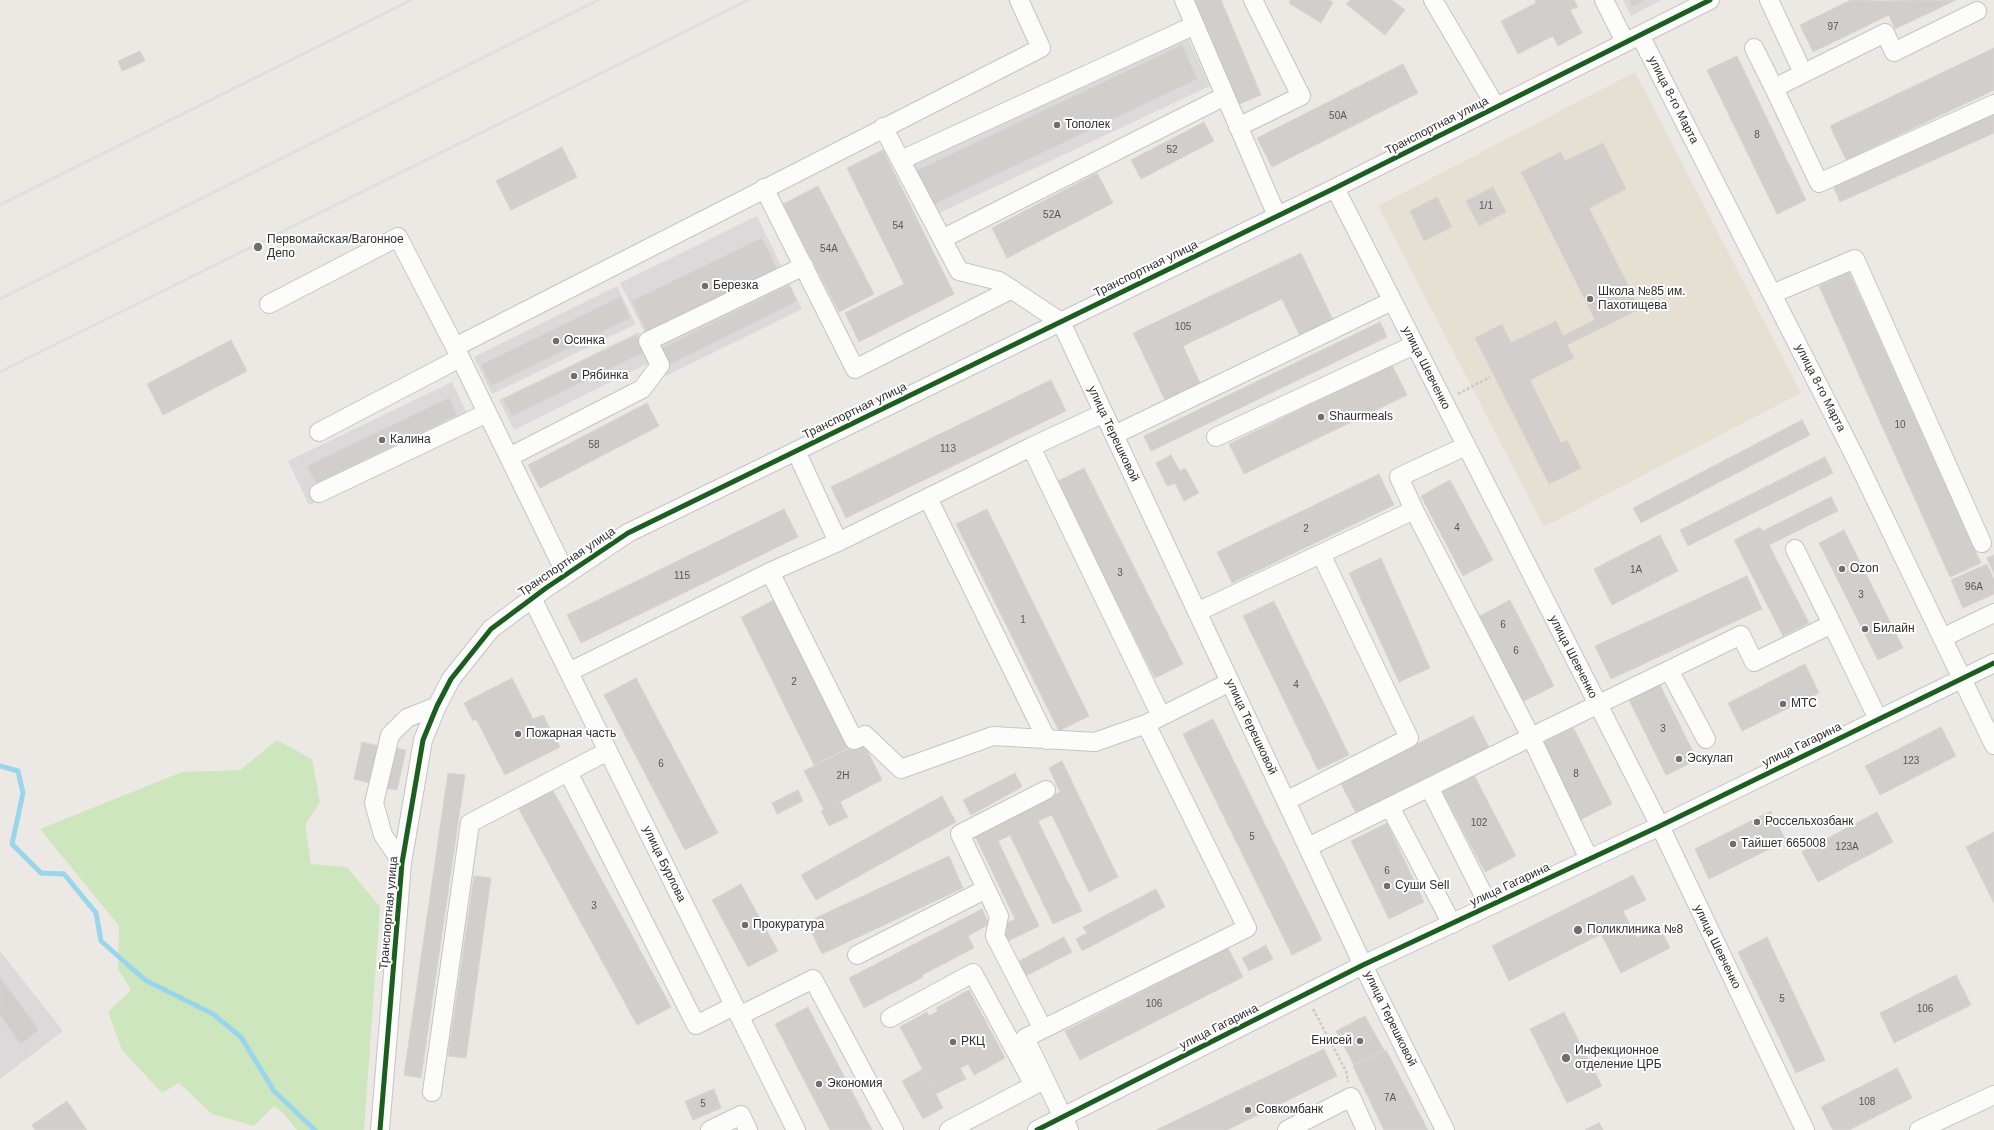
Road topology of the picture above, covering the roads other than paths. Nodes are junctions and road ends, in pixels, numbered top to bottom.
1 (1019, 0) edge
2 (1184, 0) edge
3 (1253, 0) edge
4 (1434, 0) edge
5 (1604, 0) edge
6 (1769, 0) edge
7 (1707, 1) edge
8 (1977, 11) dead end
9 (1195, 25) junction
10 (1633, 38) junction
11 (1754, 48) dead end
12 (1803, 73) junction
13 (1774, 88) junction
14 (1225, 96) junction
15 (1994, 104) edge
16 (1496, 107) junction
17 (883, 127) junction
18 (1238, 127) junction
19 (901, 160) junction
20 (764, 188) junction
21 (1335, 188) junction
22 (1277, 216) junction
23 (942, 239) junction
24 (804, 266) junction
25 (1012, 289) junction
26 (1772, 294) junction
27 (1392, 301) junction
28 (269, 304) dead end
29 (1061, 322) junction
30 (1414, 345) junction
31 (458, 352) junction
32 (488, 413) junction
33 (1104, 413) junction
34 (319, 432) dead end
35 (1114, 435) junction
36 (1216, 437) dead end
37 (1466, 446) junction
38 (1031, 447) junction
39 (796, 451) junction
40 (508, 454) junction
41 (319, 493) dead end
42 (928, 498) junction
43 (1412, 506) junction
44 (838, 542) junction
45 (1982, 543) dead end
46 (1795, 549) dead end
47 (1321, 554) junction
48 (770, 572) junction
49 (566, 574) junction
50 (532, 598) junction
51 (1197, 612) junction
52 (1994, 613) edge
53 (1832, 624) junction
54 (1942, 638) junction
55 (1994, 663) edge
56 (1668, 670) junction
57 (569, 672) junction
58 (1962, 679) junction
59 (1230, 682) junction
60 (1598, 705) junction
61 (437, 706) junction
62 (1878, 719) junction
63 (1153, 720) junction
64 (1531, 738) junction
65 (1706, 739) dead end
66 (1047, 740) junction
67 (1994, 745) edge
68 (608, 752) junction
69 (568, 772) junction
70 (1429, 787) junction
71 (1046, 790) dead end
72 (1286, 801) junction
73 (1390, 807) junction
74 (1660, 826) junction
75 (1308, 847) junction
76 (1589, 859) junction
77 (402, 863) junction
78 (986, 889) junction
79 (1489, 906) junction
80 (1452, 924) junction
81 (857, 956) dead end
82 (1363, 965) junction
83 (736, 1011) junction
84 (890, 1018) dead end
85 (1043, 1029) junction
86 (1040, 1082) junction
87 (432, 1092) dead end
88 (1994, 1095) edge
89 (1066, 1123) edge
90 (380, 1130) edge
91 (710, 1130) edge
92 (748, 1130) edge
93 (796, 1130) edge
94 (894, 1130) edge
95 (949, 1130) edge
96 (1037, 1130) edge
97 (1287, 1130) edge
98 (1366, 1130) edge
99 (1445, 1130) edge
100 (1805, 1130) edge
101 (1919, 1130) edge

1 - 17 street
2 - 9 street
3 - 18 street
4 - 16 street
5 - 10 street, улица 8-го Марта
6 - 12 street
7 - 10 street, Транспортная улица
8 - 12 street
9 - 14 street
9 - 19 street
10 - 16 street, Транспортная улица
10 - 26 street, улица 8-го Марта
11 - 13 street
12 - 13 street
13 - 15 street
14 - 18 street
14 - 23 street
16 - 21 street, Транспортная улица
17 - 19 street
17 - 20 street
18 - 22 street
19 - 23 street
20 - 24 street
20 - 31 street
21 - 22 street, Транспортная улица
21 - 27 street, улица Шевченко
22 - 29 street, Транспортная улица
23 - 25 street
24 - 25 street
24 - 40 street
25 - 29 street
26 - 45 street
26 - 54 street, улица 8-го Марта
27 - 30 street, улица Шевченко
27 - 35 street
28 - 31 street
29 - 33 street, улица Терешковой
29 - 39 street, Транспортная улица
30 - 36 street
30 - 37 street, улица Шевченко
31 - 32 street
31 - 34 street
32 - 40 street
32 - 41 street
33 - 35 street, улица Терешковой
33 - 38 street
35 - 51 street, улица Терешковой
37 - 43 street
37 - 60 street, улица Шевченко
38 - 42 street
38 - 63 street
39 - 44 street
39 - 49 street, Транспортная улица
40 - 49 street
42 - 44 street
42 - 66 street
43 - 47 street
43 - 64 street
44 - 48 street
46 - 53 street
47 - 51 street
47 - 72 street
48 - 57 street
48 - 66 street
49 - 50 street, Транспортная улица
50 - 57 street, улица Бурлова
50 - 61 street, Транспортная улица
51 - 59 street, улица Терешковой
52 - 54 street
53 - 56 street
53 - 62 street
54 - 58 street, улица 8-го Марта
55 - 58 street, улица Гагарина
56 - 60 street
56 - 65 street
57 - 68 street, улица Бурлова
58 - 62 street, улица Гагарина
58 - 67 street, улица 8-го Марта
59 - 63 street
59 - 72 street, улица Терешковой
60 - 64 street
60 - 74 street, улица Шевченко
61 - 77 street, Транспортная улица
61 - 77 street
62 - 74 street, улица Гагарина
63 - 66 street
63 - 85 street
64 - 70 street
64 - 76 street
68 - 69 street
68 - 83 street, улица Бурлова
69 - 83 street
69 - 87 street
70 - 73 street
70 - 79 street
71 - 78 street
72 - 75 street, улица Терешковой
73 - 75 street
73 - 80 street
74 - 76 street, улица Гагарина
74 - 100 street, улица Шевченко
75 - 82 street, улица Терешковой
76 - 79 street, улица Гагарина
77 - 90 street, Транспортная улица
78 - 81 street
78 - 85 street
79 - 80 street, улица Гагарина
80 - 82 street, улица Гагарина
82 - 89 street, улица Гагарина
82 - 99 street, улица Терешковой
83 - 93 street, улица Бурлова
83 - 94 street
84 - 86 street
85 - 86 street
86 - 89 street
86 - 95 street
88 - 101 street
89 - 96 street, улица Гагарина
91 - 92 street
97 - 98 street

